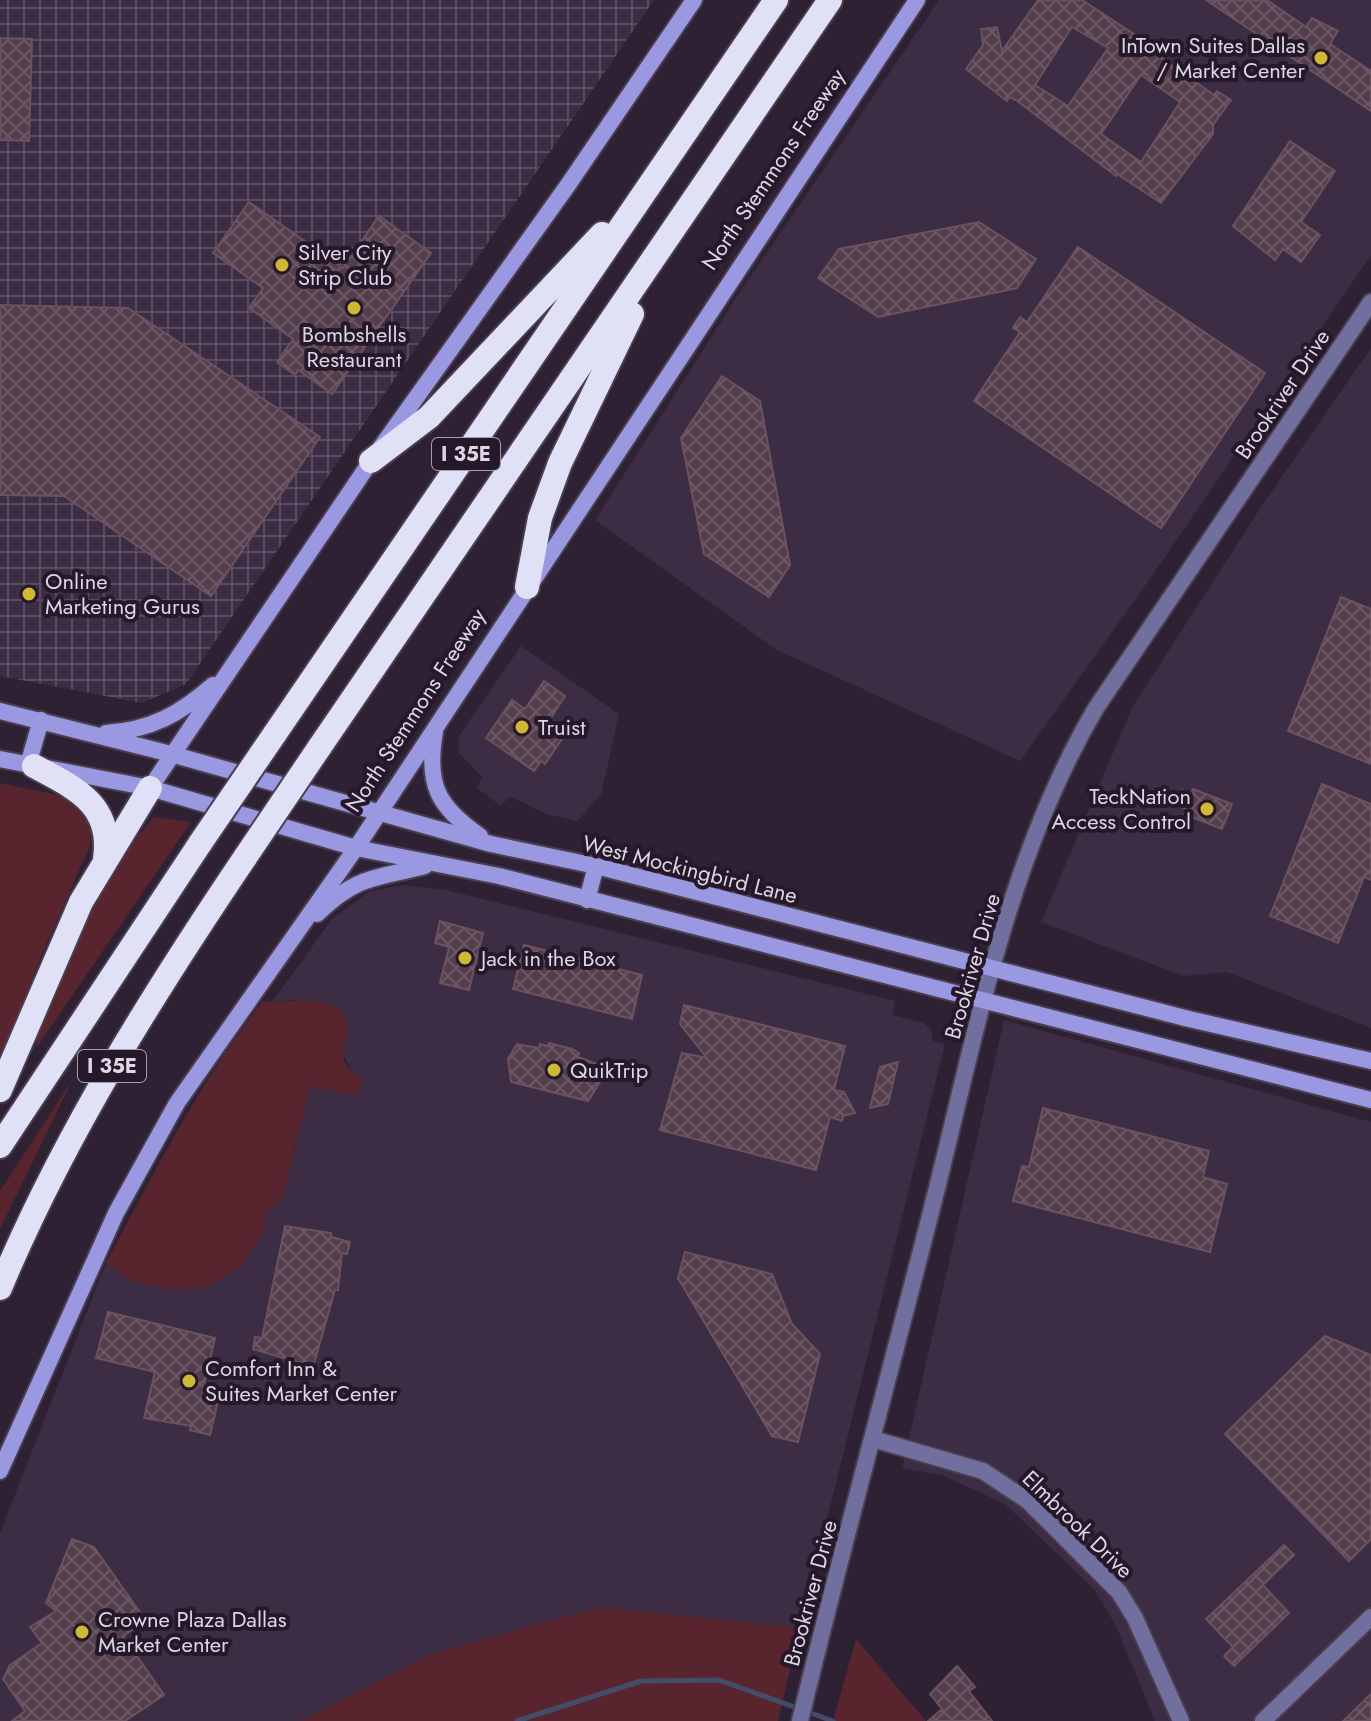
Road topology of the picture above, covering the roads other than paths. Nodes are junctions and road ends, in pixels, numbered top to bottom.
1 (694, 0) edge
2 (776, 0) edge
3 (830, 0) edge
4 (917, 0) edge
5 (658, 174) junction
6 (677, 225) junction
7 (1371, 302) edge
8 (371, 461) junction
9 (527, 587) junction
10 (236, 666) junction
11 (0, 711) edge
12 (41, 720) junction
13 (437, 725) junction
14 (83, 732) junction
15 (171, 754) junction
16 (0, 759) edge
17 (31, 765) junction
18 (150, 788) junction
19 (380, 812) junction
20 (491, 844) junction
21 (356, 848) junction
22 (105, 859) junction
23 (433, 864) junction
24 (596, 866) junction
25 (587, 900) junction
26 (290, 940) junction
27 (993, 969) junction
28 (985, 999) junction
29 (1371, 1061) edge
30 (0, 1090) edge
31 (1371, 1100) edge
32 (0, 1146) edge
33 (1, 1287) edge
34 (873, 1439) junction
35 (0, 1471) edge
36 (1371, 1617) edge
37 (800, 1721) edge
38 (1181, 1721) edge
39 (1263, 1721) edge

1 - 8 main road
2 - 5 highway, I 35E
3 - 6 highway, I 35E
4 - 9 main road, North Stemmons Freeway
5 - 8 highway
5 - 32 highway, I 35E, bridge
6 - 9 highway
6 - 33 highway, I 35E, bridge
7 - 27 street, Brookriver Drive
8 - 10 main road
9 - 13 main road, North Stemmons Freeway
10 - 14 main road
10 - 15 main road
11 - 12 main road, West Mockingbird Lane
12 - 14 main road, West Mockingbird Lane
12 - 17 main road
13 - 19 main road, North Stemmons Freeway
13 - 20 main road
14 - 15 main road, West Mockingbird Lane
15 - 18 main road
15 - 19 main road, West Mockingbird Lane
16 - 17 main road
17 - 18 main road
17 - 22 highway
18 - 21 main road
18 - 22 highway
19 - 20 main road, West Mockingbird Lane
19 - 21 main road, North Stemmons Freeway
20 - 24 main road, West Mockingbird Lane
21 - 23 main road
21 - 26 main road, North Stemmons Freeway
22 - 30 highway
23 - 25 main road
23 - 26 main road
24 - 25 main road
24 - 27 main road, West Mockingbird Lane
25 - 28 main road
26 - 35 main road, North Stemmons Freeway
27 - 28 street, Brookriver Drive
27 - 29 main road, West Mockingbird Lane
28 - 31 main road
28 - 34 street, Brookriver Drive
34 - 37 street, Brookriver Drive
34 - 38 street, Elmbrook Drive
36 - 39 street

